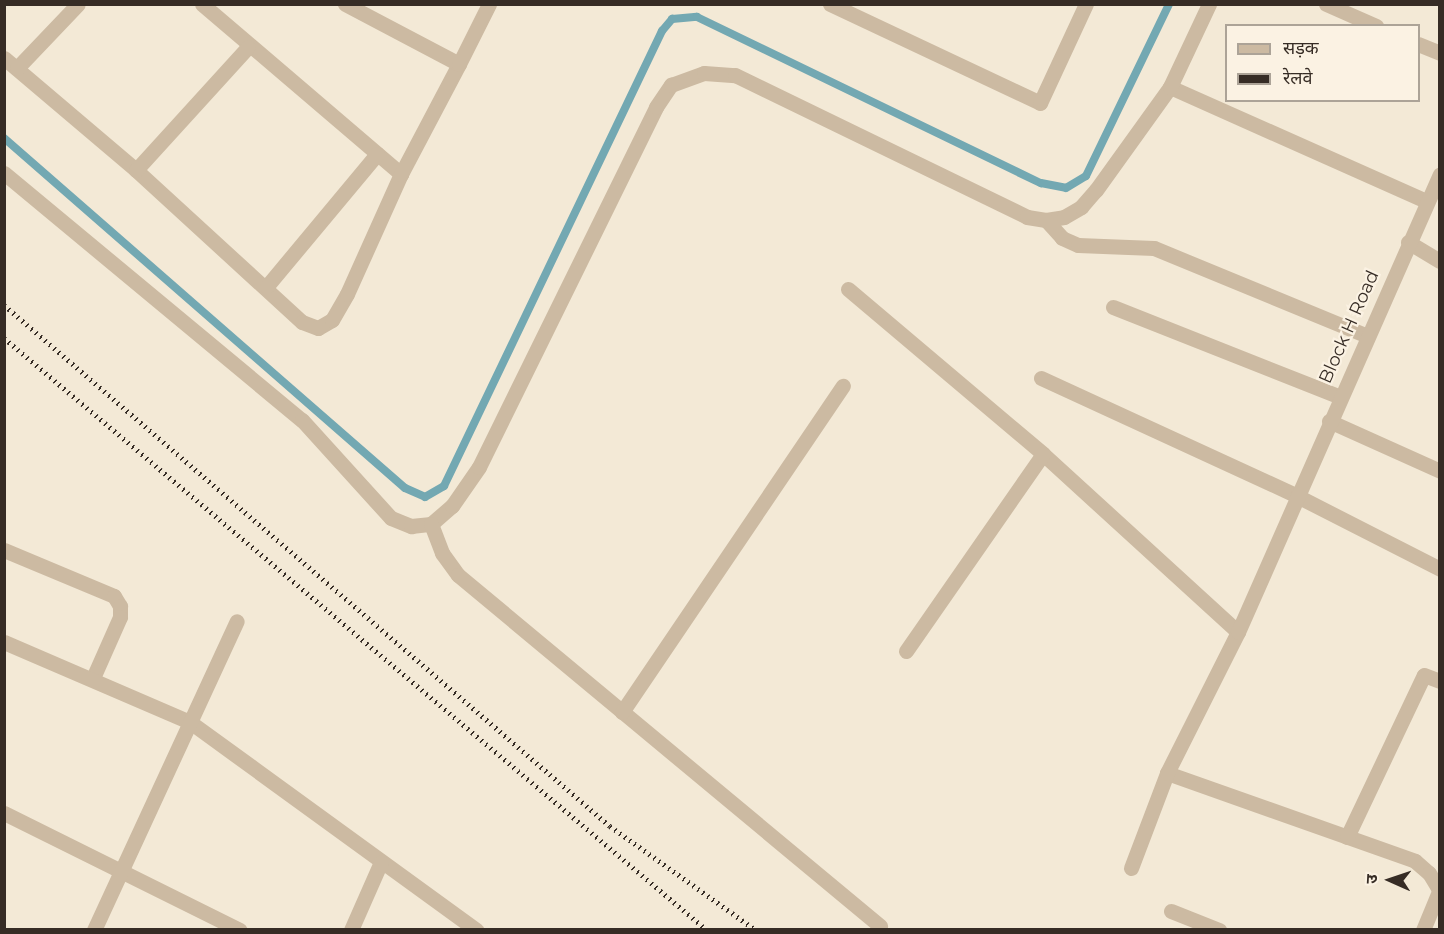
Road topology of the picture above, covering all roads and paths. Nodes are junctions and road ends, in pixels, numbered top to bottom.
1 (78, 4) edge
2 (202, 4) edge
3 (345, 4) edge
4 (489, 4) edge
5 (830, 4) edge
6 (1086, 4) edge
7 (1209, 4) edge
8 (1326, 4) edge
9 (1371, 24) edge
10 (1420, 44) edge
11 (248, 47) junction
12 (1440, 52) edge
13 (11, 63) edge
14 (459, 64) junction
15 (1170, 87) junction
16 (377, 154) junction
17 (136, 170) junction
18 (4, 173) edge
19 (401, 174) junction
20 (1438, 182) edge
21 (1426, 201) junction
22 (1046, 220) junction
23 (1408, 242) junction
24 (1440, 261) edge
25 (267, 286) junction
26 (848, 289) dead end
27 (1113, 307) dead end
28 (1367, 336) junction
29 (1041, 378) dead end
30 (843, 386) dead end
31 (1340, 397) junction
32 (1329, 422) junction
33 (1043, 454) junction
34 (1440, 471) edge
35 (1297, 496) junction
36 (431, 524) junction
37 (4, 550) edge
38 (1440, 569) edge
39 (237, 621) dead end
40 (1238, 632) junction
41 (4, 642) edge
42 (906, 651) dead end
43 (93, 678) junction
44 (1440, 681) edge
45 (622, 712) junction
46 (190, 722) junction
47 (1167, 773) junction
48 (4, 813) edge
49 (1347, 837) junction
50 (381, 862) junction
51 (1131, 868) dead end
52 (122, 870) junction
53 (1439, 890) edge
54 (1171, 910) dead end
55 (880, 926) dead end
56 (94, 930) edge
57 (240, 930) edge
58 (351, 930) edge
59 (476, 930) edge
60 (1219, 930) edge
61 (1423, 930) edge

1 - 13 street
2 - 11 street
3 - 14 street
4 - 14 street
5 - 6 street
7 - 15 street
8 - 9 street
10 - 12 street
11 - 16 street
11 - 17 street
13 - 17 street
14 - 19 street
15 - 21 street
15 - 22 street
16 - 19 street
16 - 25 street
17 - 25 street
18 - 36 street
19 - 25 street
20 - 21 street, Block H Road
21 - 23 street, Block H Road
22 - 28 street
22 - 36 street
23 - 24 street
23 - 28 street, Block H Road
26 - 33 street
27 - 31 street
28 - 31 street, Block H Road
29 - 35 street
30 - 45 street
31 - 32 street, Block H Road
32 - 34 street
32 - 35 street, Block H Road
33 - 40 street
33 - 42 street
35 - 38 street
35 - 40 street, Block H Road
36 - 45 street
37 - 43 street
39 - 46 street
40 - 47 street, Block H Road
41 - 43 street
43 - 46 street
44 - 49 street
45 - 55 street
46 - 50 street
46 - 52 street
47 - 49 street
47 - 51 street, Block H Road
48 - 52 street
49 - 53 street
50 - 58 street
50 - 59 street
52 - 56 street
52 - 57 street
53 - 61 street
54 - 60 street

